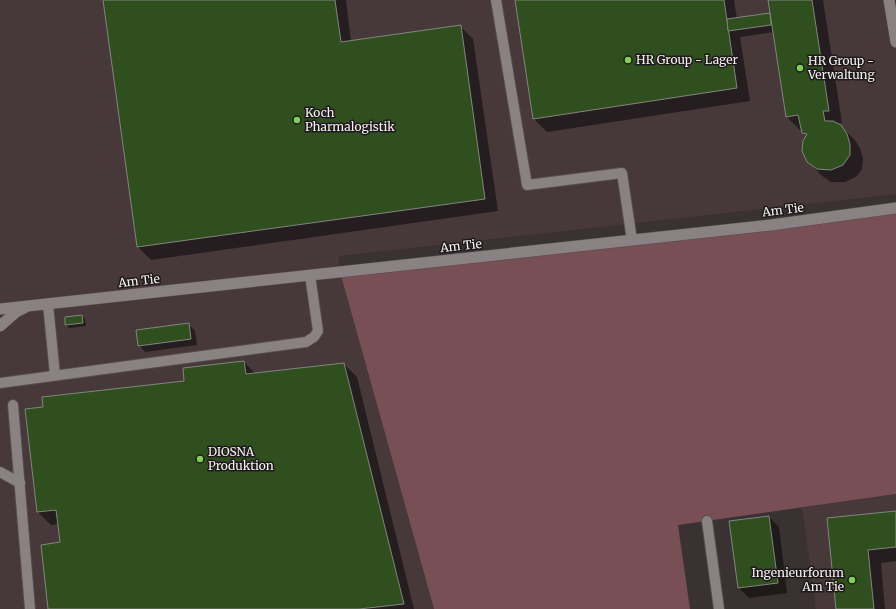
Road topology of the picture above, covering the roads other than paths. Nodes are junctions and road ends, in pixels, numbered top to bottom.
1 (496, 0) edge
2 (889, 0) edge
3 (896, 42) edge
4 (896, 208) edge
5 (632, 240) junction
6 (310, 275) junction
7 (48, 304) junction
8 (28, 306) junction
9 (0, 309) edge
10 (0, 326) edge
11 (55, 375) junction
12 (0, 383) edge
13 (13, 405) dead end
14 (0, 472) edge
15 (20, 483) junction
16 (707, 521) dead end
17 (30, 609) edge
18 (719, 609) edge

1 - 5 lane
2 - 3 street
4 - 5 street, Am Tie
5 - 6 street, Am Tie
6 - 7 street, Am Tie
6 - 11 lane
7 - 8 street, Am Tie
7 - 11 lane
8 - 9 street, Am Tie
8 - 10 street, Am Tie
11 - 12 lane
13 - 15 lane
14 - 15 lane
15 - 17 lane
16 - 18 lane

